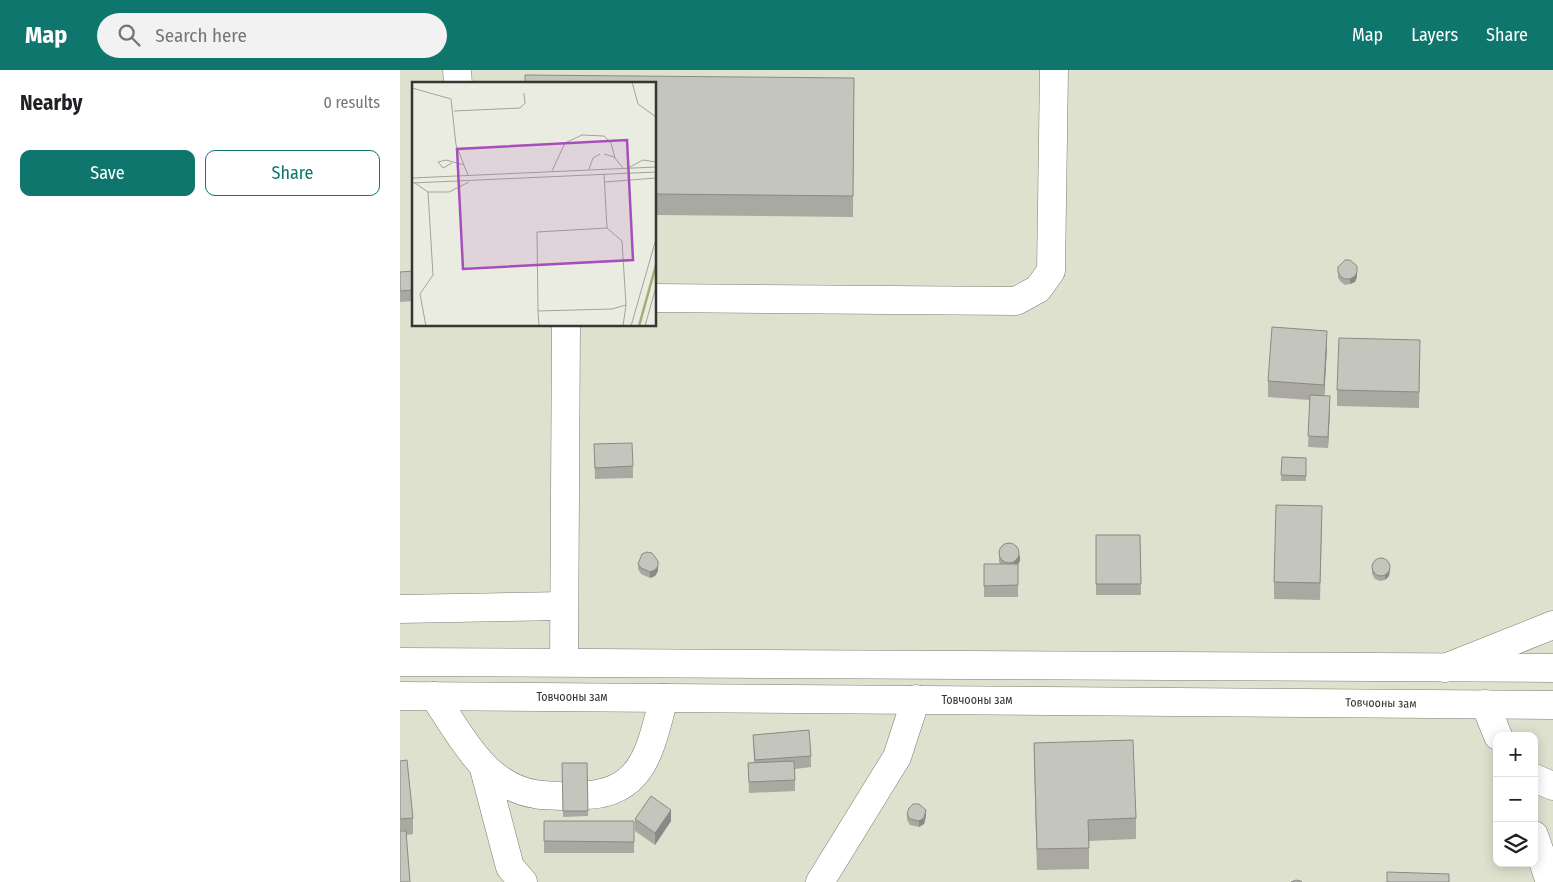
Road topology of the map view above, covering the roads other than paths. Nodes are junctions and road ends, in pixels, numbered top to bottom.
1 (1054, 70) edge
2 (656, 298) edge
3 (566, 326) edge
4 (564, 606) junction
5 (400, 610) edge
6 (1553, 625) edge
7 (400, 662) edge
8 (564, 662) junction
9 (1444, 668) junction
10 (1553, 668) edge
11 (400, 696) edge
12 (434, 696) junction
13 (664, 698) junction
14 (916, 699) junction
15 (1485, 704) junction
16 (1553, 705) edge
17 (1496, 732) edge
18 (483, 765) junction
19 (1538, 780) edge
20 (1553, 786) edge
21 (1538, 847) edge
22 (523, 882) edge
23 (820, 882) edge
24 (1550, 882) edge

1 - 2 main road
3 - 4 main road
4 - 5 main road
4 - 8 main road
6 - 9 main road
7 - 8 main road
8 - 9 main road
9 - 10 main road
11 - 12 main road, Товчооны зам
12 - 13 main road, Товчооны зам
12 - 18 main road
13 - 14 main road, Товчооны зам
13 - 18 main road
14 - 15 main road, Товчооны зам
14 - 23 main road
15 - 16 main road, Товчооны зам
15 - 17 main road
18 - 22 main road
19 - 20 main road
21 - 24 main road

